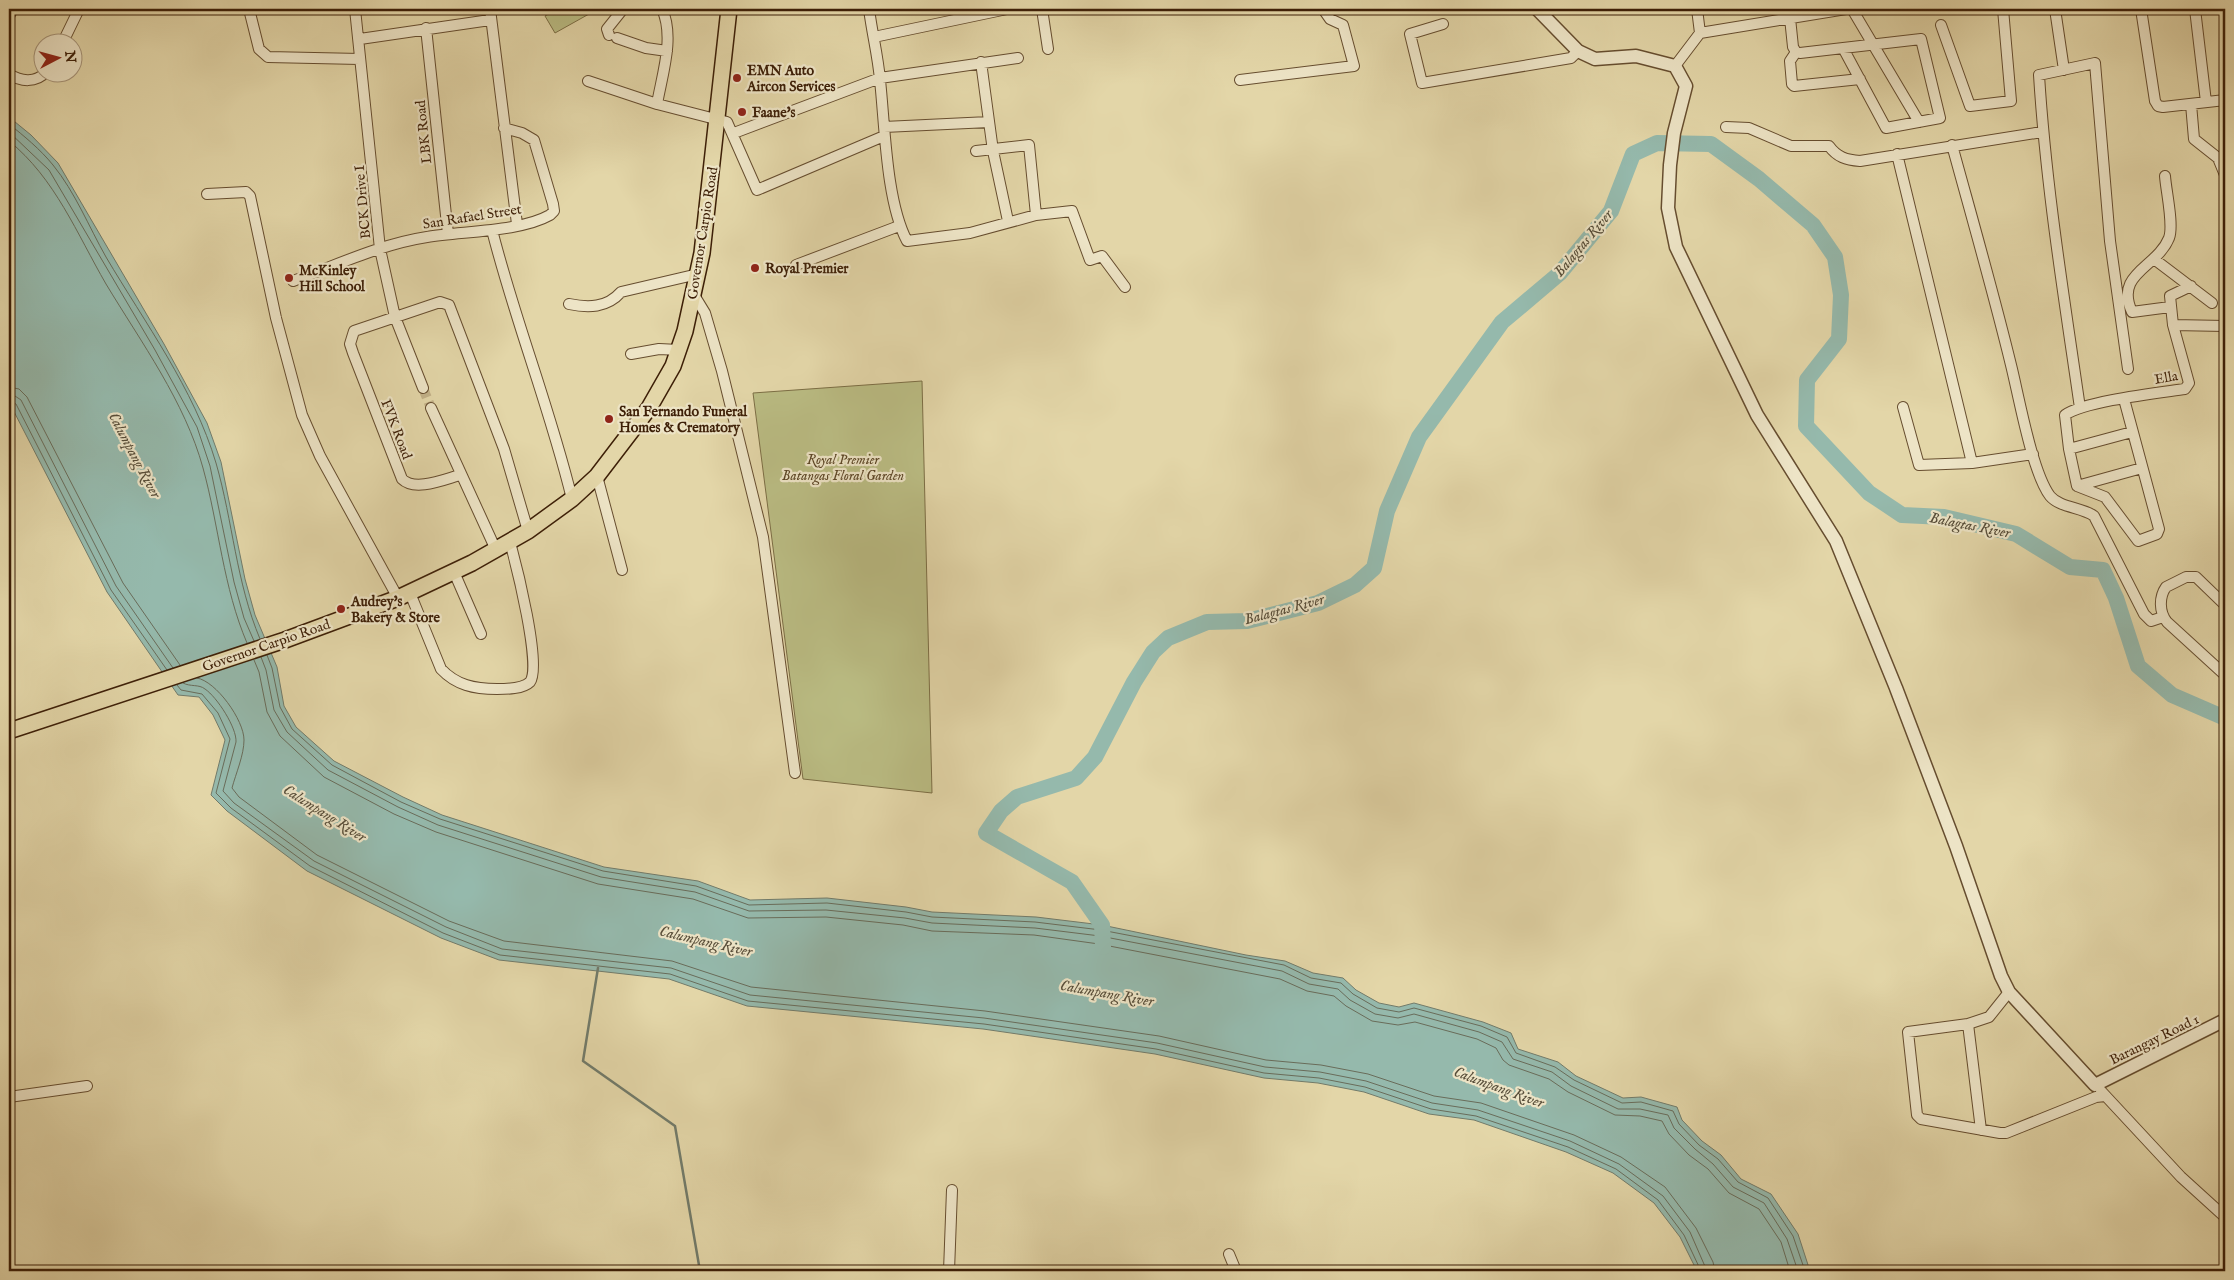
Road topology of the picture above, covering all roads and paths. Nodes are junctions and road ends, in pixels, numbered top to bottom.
1 (13, 9) edge
2 (79, 9) edge
3 (249, 9) edge
4 (355, 9) edge
5 (490, 9) edge
6 (624, 9) edge
7 (662, 9) edge
8 (729, 9) edge
9 (869, 9) edge
10 (1007, 9) edge
11 (1042, 9) edge
12 (1323, 9) edge
13 (1537, 9) edge
14 (1697, 9) edge
15 (1846, 9) edge
16 (1852, 9) edge
17 (2003, 9) edge
18 (2055, 9) edge
19 (2141, 9) edge
20 (2195, 9) edge
21 (9, 16) edge
22 (1790, 18) junction
23 (490, 20) junction
24 (1443, 24) dead end
25 (1941, 26) dead end
26 (426, 28) junction
27 (68, 32) edge
28 (1700, 33) junction
29 (874, 37) junction
30 (360, 39) junction
31 (1872, 44) junction
32 (1843, 48) junction
33 (1048, 49) dead end
34 (667, 51) junction
35 (1578, 51) junction
36 (1796, 52) junction
37 (1018, 58) dead end
38 (360, 59) junction
39 (981, 62) junction
40 (1675, 66) junction
41 (2064, 70) junction
42 (9, 74) edge
43 (880, 78) junction
44 (1860, 78) junction
45 (32, 80) edge
46 (588, 80) dead end
47 (1240, 80) dead end
48 (2225, 100) edge
49 (2206, 102) junction
50 (657, 104) junction
51 (2190, 104) junction
52 (717, 119) junction
53 (989, 122) junction
54 (1920, 122) junction
55 (1726, 127) dead end
56 (504, 128) junction
57 (884, 132) junction
58 (2042, 132) junction
59 (734, 133) junction
60 (1952, 145) junction
61 (993, 150) junction
62 (976, 151) dead end
63 (1897, 154) junction
64 (2225, 175) edge
65 (2164, 176) dead end
66 (207, 194) dead end
67 (1036, 215) junction
68 (1008, 221) junction
69 (517, 224) junction
70 (899, 226) junction
71 (492, 230) junction
72 (448, 234) junction
73 (380, 249) junction
74 (2154, 259) junction
75 (796, 265) dead end
76 (698, 274) junction
77 (293, 281) dead end
78 (2191, 286) junction
79 (1125, 287) dead end
80 (694, 295) junction
81 (2212, 303) dead end
82 (569, 304) dead end
83 (2170, 307) junction
84 (395, 317) junction
85 (2173, 325) junction
86 (2225, 326) edge
87 (678, 350) junction
88 (631, 354) dead end
89 (2128, 369) dead end
90 (423, 388) tunnel mouth
91 (2124, 399) junction
92 (1903, 407) dead end
93 (431, 408) tunnel mouth
94 (2080, 408) junction
95 (2132, 432) junction
96 (2069, 449) junction
97 (2033, 454) junction
98 (1972, 464) junction
99 (2142, 468) junction
100 (460, 475) junction
101 (597, 476) junction
102 (2077, 486) junction
103 (572, 499) junction
104 (528, 531) junction
105 (510, 542) junction
106 (496, 550) junction
107 (622, 570) dead end
108 (454, 572) junction
109 (404, 596) junction
110 (2225, 604) edge
111 (2163, 617) junction
112 (482, 634) dead end
113 (2225, 675) edge
114 (9, 731) edge
115 (794, 773) dead end
116 (2009, 992) junction
117 (2225, 1020) edge
118 (1968, 1024) junction
119 (2095, 1085) junction
120 (87, 1086) dead end
121 (2105, 1096) junction
122 (9, 1097) edge
123 (1981, 1130) junction
124 (952, 1190) dead end
125 (2225, 1217) edge
126 (1229, 1254) dead end
127 (949, 1271) edge
128 (1236, 1271) edge

1 - 21 street
2 - 27 street
3 - 38 street
4 - 30 street, BCK Drive I
5 - 23 street
6 - 34 street
7 - 34 street
8 - 52 main road, Governor Carpio Road
9 - 29 street
10 - 29 street
11 - 33 street
12 - 47 street
13 - 35 street
14 - 28 street
15 - 22 street
16 - 31 street
17 - 25 street
18 - 41 street
19 - 51 street
20 - 49 street
22 - 28 street
22 - 36 street
23 - 26 street
23 - 56 street
24 - 35 street
26 - 30 street
26 - 72 street, LBK Road
28 - 40 street
29 - 43 street
30 - 38 street, BCK Drive I
31 - 32 street
31 - 54 street
31 - 54 street
32 - 36 street
32 - 44 street
34 - 50 street
35 - 40 street
36 - 44 street
37 - 39 street
38 - 73 street, BCK Drive I
39 - 43 street
39 - 53 street
40 - 116 street
41 - 58 street
41 - 89 street
42 - 45 street
43 - 57 street
43 - 59 street
44 - 54 street
46 - 50 street
48 - 49 street
49 - 51 street
50 - 52 street
51 - 64 street
52 - 59 street
52 - 76 main road, Governor Carpio Road
53 - 57 street
53 - 61 street
55 - 63 street
56 - 69 street
56 - 69 street, San Rafael Street
57 - 59 street
57 - 70 street
58 - 60 street
58 - 94 street
60 - 63 street
60 - 97 street
61 - 62 street
61 - 67 street
61 - 68 street
63 - 98 street
65 - 74 street
66 - 109 street
67 - 68 street
67 - 79 street
68 - 70 street
69 - 71 street, San Rafael Street
70 - 75 street
71 - 72 street, San Rafael Street
71 - 103 street
72 - 73 street, San Rafael Street
73 - 77 street, San Rafael Street
73 - 84 street, BCK Drive I
74 - 78 street
74 - 83 street
76 - 80 main road, Governor Carpio Road
76 - 82 street
78 - 81 street
78 - 83 street
80 - 87 main road, Governor Carpio Road
80 - 115 street
83 - 85 street
84 - 90 street, BCK Drive I
84 - 100 street, FVK Road
84 - 104 street
85 - 86 street
85 - 91 street, Ella
87 - 88 street
87 - 101 main road, Governor Carpio Road
91 - 94 street, Ella
91 - 95 street
92 - 98 street
93 - 100 street
94 - 96 street, Ella
95 - 96 street
95 - 99 street
96 - 102 street
97 - 98 street
97 - 111 street
99 - 102 street
99 - 102 street
100 - 106 street
101 - 103 main road, Governor Carpio Road
101 - 107 street
103 - 104 main road, Governor Carpio Road
104 - 105 main road, Governor Carpio Road
105 - 106 main road, Governor Carpio Road
105 - 109 street
106 - 108 main road, Governor Carpio Road
108 - 109 main road, Governor Carpio Road
108 - 112 street
109 - 114 main road, Governor Carpio Road
110 - 111 street
111 - 113 street
116 - 118 street
116 - 119 street
117 - 119 street, Barangay Road 1
118 - 123 street
118 - 123 street
119 - 121 street
120 - 122 street
121 - 123 street
121 - 125 street
124 - 127 street
126 - 128 street

